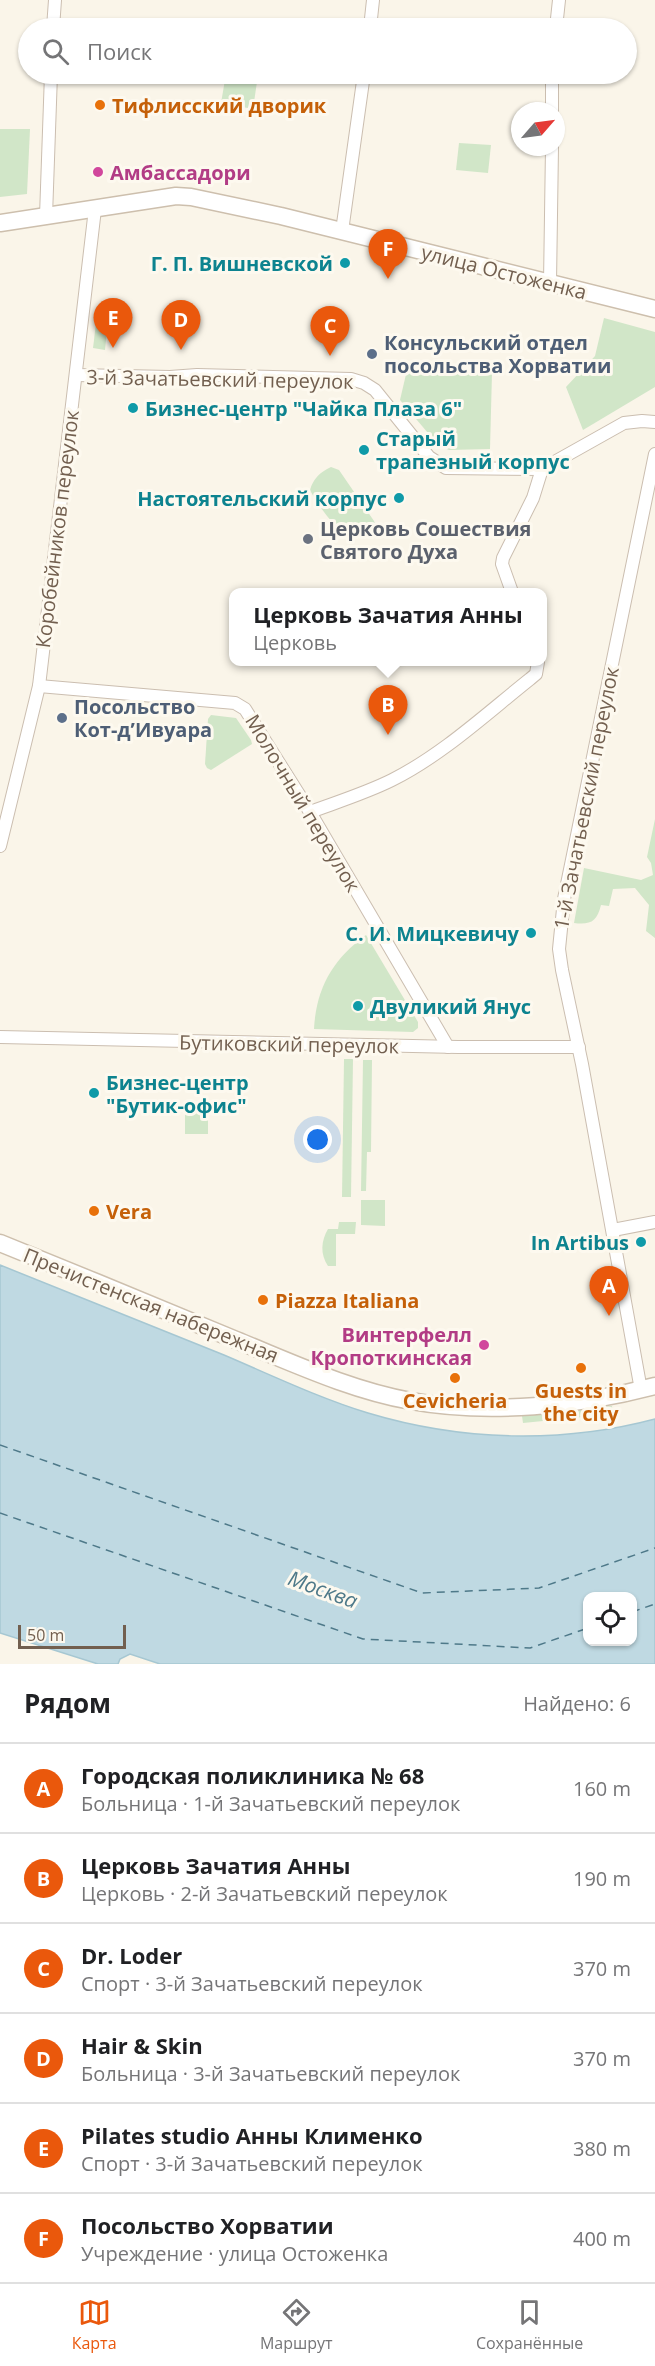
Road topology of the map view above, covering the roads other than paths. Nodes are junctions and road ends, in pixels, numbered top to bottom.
1 (55, 0) edge
2 (373, 0) edge
3 (559, 0) edge
4 (54, 18) edge
5 (371, 18) edge
6 (557, 18) edge
7 (51, 84) edge
8 (363, 84) edge
9 (552, 84) edge
10 (552, 102) edge
11 (552, 156) edge
12 (95, 209) junction
13 (46, 216) junction
14 (0, 223) edge
15 (342, 231) junction
16 (550, 283) junction
17 (655, 309) edge
18 (76, 375) junction
19 (655, 422) edge
20 (655, 454) edge
21 (542, 469) junction
22 (511, 588) edge
23 (537, 666) edge
24 (39, 686) junction
25 (310, 812) junction
26 (0, 846) edge
27 (0, 1037) edge
28 (448, 1047) junction
29 (579, 1047) junction
30 (655, 1222) edge
31 (613, 1230) junction
32 (0, 1243) edge
33 (648, 1388) edge

1 - 4 street
2 - 5 street
3 - 6 street
7 - 13 street
8 - 15 street
9 - 10 street
11 - 16 street
12 - 13 main road, улица Остоженка
12 - 15 main road, улица Остоженка
12 - 18 street, Коробейников переулок
13 - 14 main road, улица Остоженка
15 - 16 main road, улица Остоженка
16 - 17 main road, улица Остоженка
18 - 21 street, 3-й Зачатьевский переулок
18 - 24 street, Коробейников переулок
19 - 21 street
20 - 29 street, 1-й Зачатьевский переулок
21 - 22 street
23 - 25 street
24 - 25 street, Молочный переулок
24 - 26 street, Коробейников переулок
25 - 28 street, Молочный переулок
27 - 28 street, Бутиковский переулок
28 - 29 street, Бутиковский переулок
29 - 31 street, 1-й Зачатьевский переулок
30 - 31 street
31 - 33 street, 1-й Зачатьевский переулок
32 - 33 main road, Пречистенская набережная

